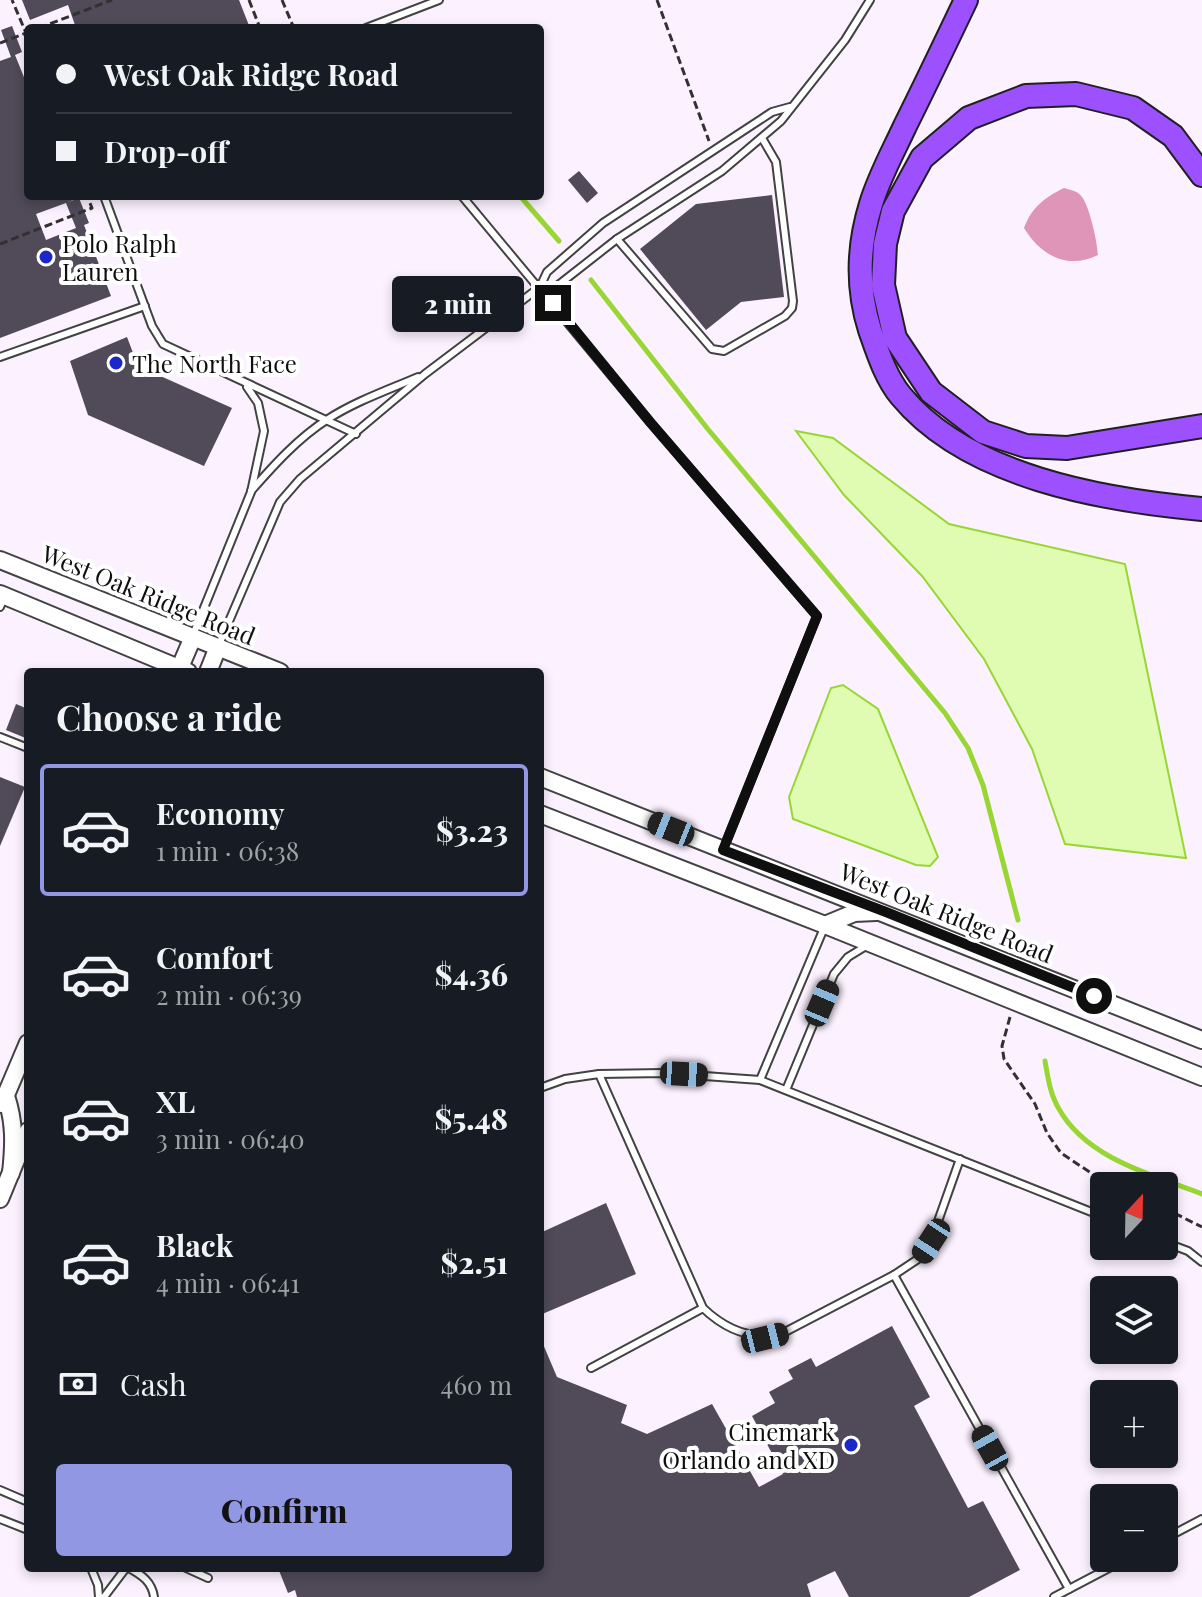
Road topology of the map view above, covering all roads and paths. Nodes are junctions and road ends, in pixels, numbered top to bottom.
1 (12, 0) edge
2 (112, 0) edge
3 (249, 0) edge
4 (282, 0) edge
5 (439, 0) edge
6 (657, 0) edge
7 (870, 0) edge
8 (966, 0) edge
9 (49, 24) edge
10 (258, 24) edge
11 (292, 24) edge
12 (376, 24) edge
13 (24, 26) edge
14 (24, 34) edge
15 (0, 43) edge
16 (790, 107) junction
17 (741, 134) junction
18 (762, 138) junction
19 (711, 144) dead end
20 (750, 148) junction
21 (1202, 175) edge
22 (89, 200) edge
23 (105, 200) edge
24 (465, 200) edge
25 (617, 239) junction
26 (0, 244) edge
27 (540, 287) junction
28 (145, 306) junction
29 (0, 357) edge
30 (425, 374) junction
31 (245, 384) junction
32 (325, 421) junction
33 (1202, 426) edge
34 (356, 434) junction
35 (251, 492) junction
36 (1202, 509) edge
37 (0, 560) edge
38 (2, 599) edge
39 (193, 637) junction
40 (218, 647) junction
41 (174, 668) edge
42 (183, 668) edge
43 (210, 668) edge
44 (270, 668) edge
45 (0, 737) edge
46 (24, 746) edge
47 (544, 779) edge
48 (544, 816) edge
49 (723, 850) junction
50 (886, 912) junction
51 (825, 925) junction
52 (871, 944) junction
53 (1010, 1017) dead end
54 (1202, 1040) edge
55 (24, 1052) edge
56 (599, 1074) junction
57 (1202, 1077) edge
58 (760, 1080) junction
59 (544, 1087) edge
60 (786, 1090) junction
61 (2, 1100) edge
62 (24, 1141) edge
63 (960, 1159) junction
64 (1090, 1172) edge
65 (11, 1173) junction
66 (0, 1199) edge
67 (1090, 1211) edge
68 (1178, 1215) edge
69 (1202, 1227) edge
70 (1178, 1247) edge
71 (1202, 1262) edge
72 (894, 1275) junction
73 (703, 1308) junction
74 (591, 1368) dead end
75 (0, 1490) edge
76 (24, 1500) edge
77 (0, 1519) edge
78 (1202, 1519) edge
79 (24, 1528) edge
80 (1178, 1532) edge
81 (93, 1572) edge
82 (124, 1572) edge
83 (135, 1572) edge
84 (195, 1572) edge
85 (1101, 1572) edge
86 (208, 1578) dead end
87 (1069, 1589) junction
88 (102, 1597) edge
89 (154, 1597) edge
90 (1054, 1597) edge

1 - 13 path
2 - 9 path
3 - 10 path
4 - 11 path
5 - 12 lane
6 - 19 path
7 - 16 lane
8 - 36 highway
14 - 15 path
16 - 17 lane
16 - 18 lane
17 - 20 lane
17 - 27 lane
18 - 20 lane
18 - 25 lane
20 - 25 lane
21 - 33 highway
22 - 26 path
23 - 28 lane
24 - 27 lane
25 - 27 lane
27 - 30 lane
27 - 49 lane
28 - 29 lane
28 - 31 lane
30 - 32 lane
30 - 34 lane
31 - 32 lane
31 - 35 lane
32 - 34 lane
32 - 35 lane
34 - 40 lane
35 - 39 lane
37 - 39 street, West Oak Ridge Road
38 - 41 street
39 - 40 street, West Oak Ridge Road
39 - 42 street
40 - 43 street
40 - 44 street, West Oak Ridge Road
45 - 46 lane
47 - 49 street, West Oak Ridge Road
48 - 51 street
49 - 50 street, West Oak Ridge Road
50 - 51 street
50 - 54 street, West Oak Ridge Road
51 - 52 street
51 - 58 lane
52 - 57 street
52 - 60 lane
53 - 64 path
55 - 61 street
56 - 58 lane
56 - 59 lane
56 - 73 lane
58 - 60 lane
60 - 63 lane
61 - 65 street
62 - 65 street
63 - 67 lane
63 - 72 lane
65 - 66 street
68 - 69 path
70 - 71 lane
72 - 73 lane
72 - 87 lane
73 - 74 lane
75 - 76 lane
77 - 79 lane
78 - 80 lane
81 - 88 lane
82 - 88 lane
83 - 89 lane
84 - 86 lane
85 - 87 lane
87 - 90 lane

